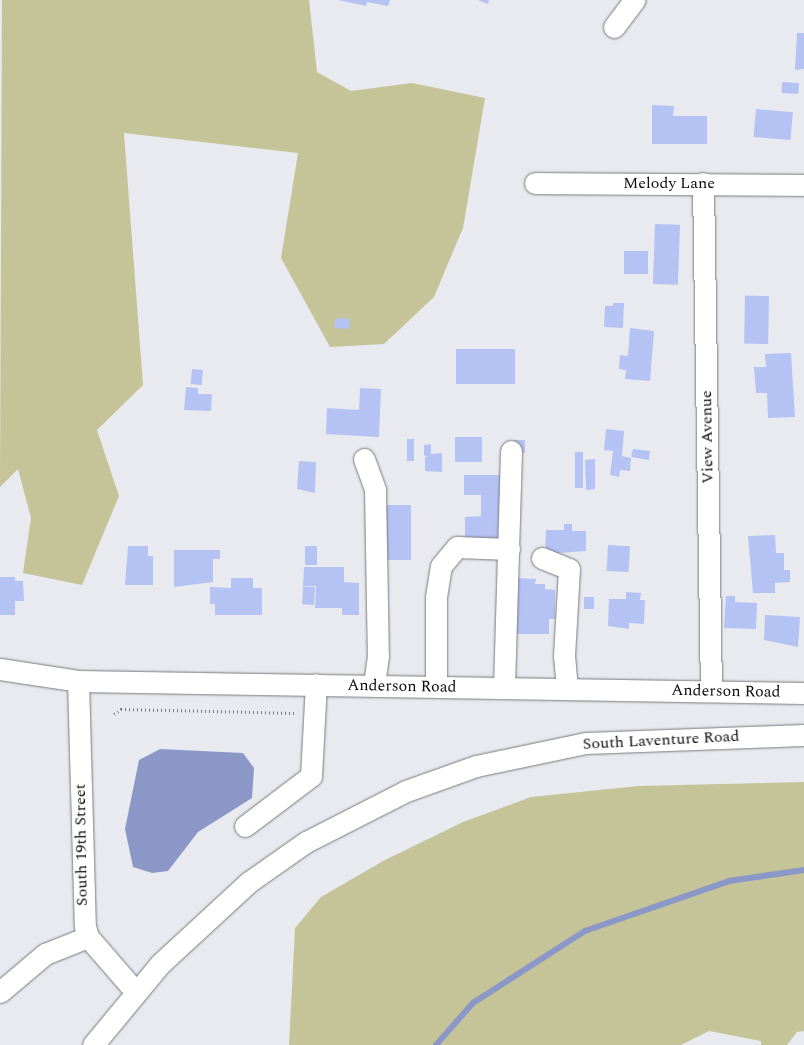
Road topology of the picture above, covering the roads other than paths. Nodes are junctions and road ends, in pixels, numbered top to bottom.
1 (634, 0) edge
2 (614, 27) dead end
3 (535, 183) dead end
4 (703, 183) junction
5 (804, 185) edge
6 (511, 451) dead end
7 (364, 459) dead end
8 (509, 549) junction
9 (542, 558) dead end
10 (0, 669) edge
11 (78, 681) junction
12 (316, 684) junction
13 (374, 686) junction
14 (436, 686) junction
15 (504, 687) junction
16 (567, 688) junction
17 (711, 691) junction
18 (804, 693) edge
19 (804, 734) edge
20 (245, 826) dead end
21 (88, 937) junction
22 (135, 991) junction
23 (0, 992) edge
24 (93, 1045) edge

1 - 2 street
3 - 4 street, Melody Lane
4 - 5 street, Melody Lane
4 - 17 street, View Avenue
6 - 8 street
7 - 13 street
8 - 14 street
8 - 15 street
9 - 16 street
10 - 11 street, Anderson Road
11 - 12 street, Anderson Road
11 - 21 street, South 19th Street
12 - 13 street, Anderson Road
12 - 20 street
13 - 14 street, Anderson Road
14 - 15 street, Anderson Road
15 - 16 street, Anderson Road
16 - 17 street, Anderson Road
17 - 18 street, Anderson Road
19 - 22 street, South Laventure Road
21 - 22 street
21 - 23 street
22 - 24 street, South Laventure Road

